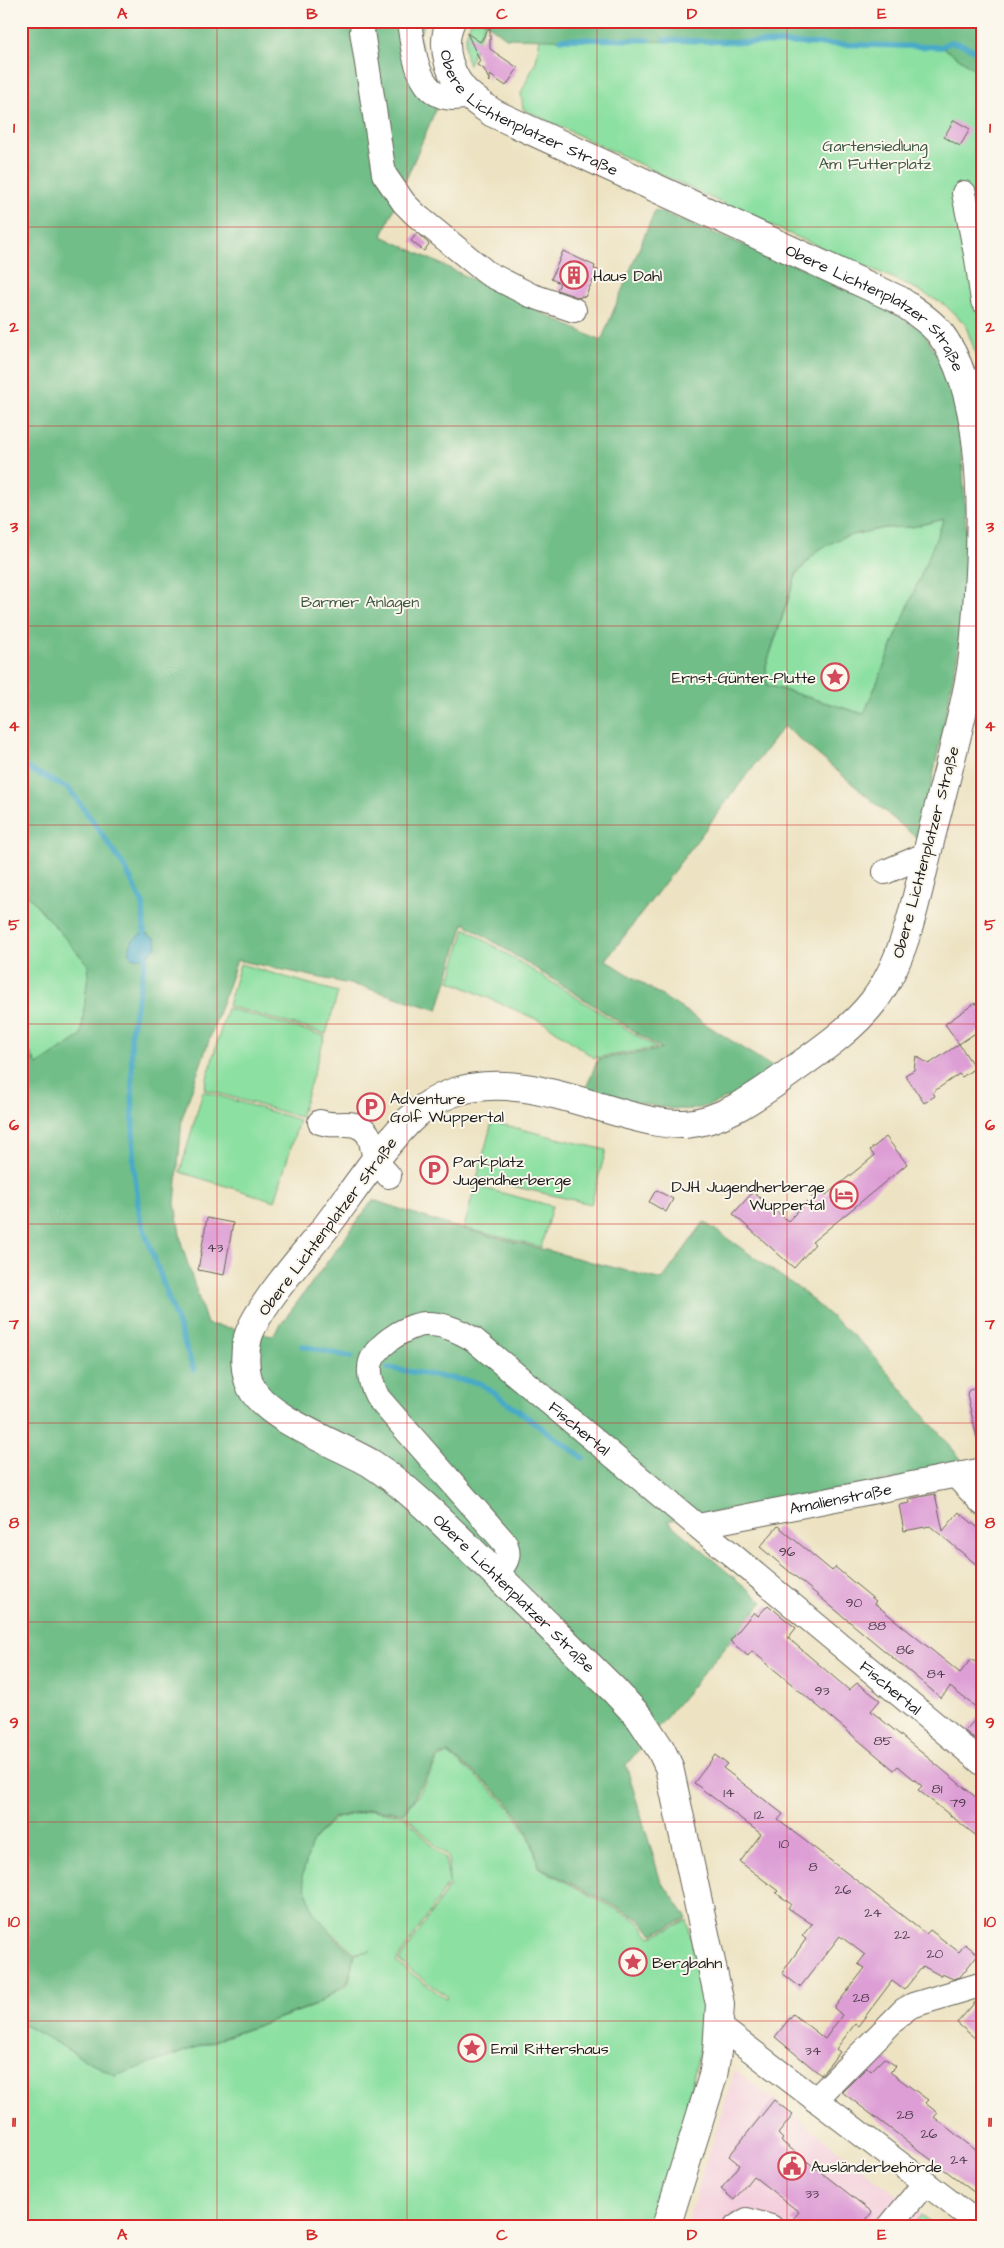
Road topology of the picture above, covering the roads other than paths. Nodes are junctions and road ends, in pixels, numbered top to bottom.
1 (364, 21) edge
2 (409, 21) edge
3 (451, 21) edge
4 (469, 96) junction
5 (964, 193) dead end
6 (983, 302) edge
7 (574, 310) dead end
8 (983, 378) edge
9 (971, 409) junction
10 (977, 661) edge
11 (927, 854) junction
12 (885, 872) dead end
13 (320, 1122) dead end
14 (383, 1168) junction
15 (983, 1470) edge
16 (956, 1476) junction
17 (983, 1504) edge
18 (698, 1526) junction
19 (496, 1574) junction
20 (983, 1764) edge
21 (983, 1984) edge
22 (719, 2026) junction
23 (815, 2100) junction
24 (925, 2183) junction
25 (983, 2226) edge
26 (666, 2227) edge
27 (736, 2227) edge
28 (771, 2227) edge
29 (890, 2227) edge

1 - 7 street
2 - 4 street
3 - 4 main road, Obere Lichtenplatzer Straße
4 - 9 main road, Obere Lichtenplatzer Straße
5 - 6 street
8 - 9 street
9 - 10 main road, Obere Lichtenplatzer Straße
10 - 11 main road, Obere Lichtenplatzer Straße
11 - 12 street
11 - 14 main road, Obere Lichtenplatzer Straße
13 - 14 street
14 - 19 main road, Obere Lichtenplatzer Straße
15 - 16 street, Amalienstraße
16 - 17 street
16 - 18 street, Amalienstraße
18 - 19 street, Fischertal
18 - 20 street, Fischertal
19 - 22 main road, Obere Lichtenplatzer Straße
21 - 23 street
22 - 23 street
22 - 26 main road, Obere Lichtenplatzer Straße
23 - 24 street
24 - 25 street
24 - 29 street
27 - 28 street

